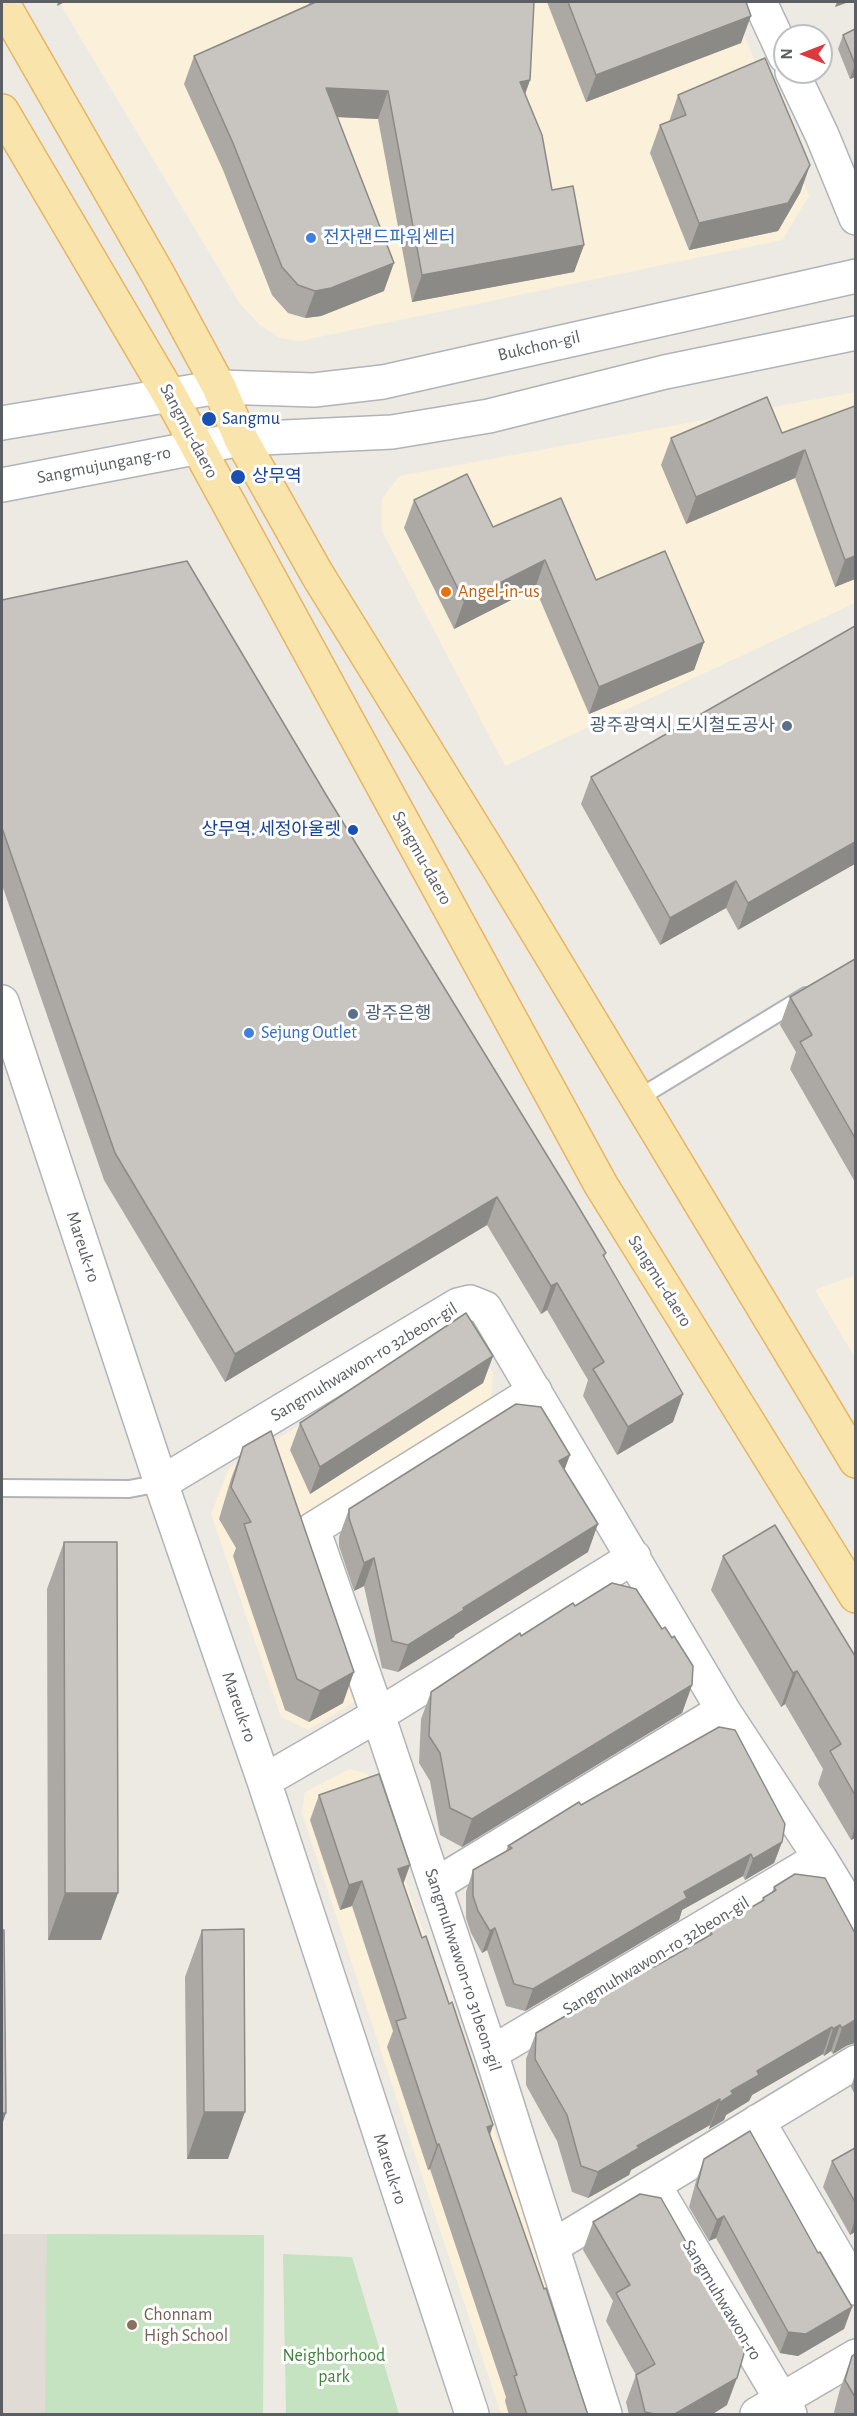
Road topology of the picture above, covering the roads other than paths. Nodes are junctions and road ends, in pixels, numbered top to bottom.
1 (2, 2) edge
2 (759, 2) edge
3 (773, 31) edge
4 (798, 84) edge
5 (2, 111) edge
6 (855, 218) edge
7 (855, 276) edge
8 (855, 333) edge
9 (219, 387) junction
10 (170, 396) junction
11 (2, 423) edge
12 (241, 439) junction
13 (196, 446) junction
14 (2, 485) edge
15 (816, 990) edge
16 (2, 1002) edge
17 (637, 1099) junction
18 (535, 1391) junction
19 (855, 1461) edge
20 (161, 1483) junction
21 (2, 1488) edge
22 (634, 1557) junction
23 (855, 1596) edge
24 (723, 1710) junction
25 (378, 1715) junction
26 (264, 1781) junction
27 (820, 1858) junction
28 (435, 1885) junction
29 (855, 1917) edge
30 (491, 2053) junction
31 (855, 2062) edge
32 (758, 2121) junction
33 (654, 2185) junction
34 (553, 2246) junction
35 (855, 2288) edge
36 (855, 2356) edge
37 (776, 2410) edge
38 (471, 2415) edge
39 (605, 2415) edge

1 - 9 main road
2 - 3 street
4 - 6 street
5 - 10 main road, Sangmu-daero
7 - 9 street, Bukchon-gil
8 - 12 street
9 - 10 street
9 - 12 main road
10 - 11 street
10 - 13 main road, Sangmu-daero
12 - 13 street, Sangmujungang-ro
12 - 17 main road
13 - 14 street, Sangmujungang-ro
13 - 23 main road, Sangmu-daero
15 - 17 lane
16 - 20 street, Mareuk-ro
17 - 19 main road
18 - 20 street, Sangmuhwawon-ro 32beon-gil
18 - 22 street, Sangmuhwawon-ro 32beon-gil
18 - 25 street, Sangmuhwawon-ro 31beon-gil
20 - 21 lane
20 - 26 street, Mareuk-ro
22 - 24 street, Sangmuhwawon-ro 32beon-gil
22 - 25 street
24 - 27 street, Sangmuhwawon-ro 32beon-gil
24 - 28 street
25 - 26 street
25 - 28 street, Sangmuhwawon-ro 31beon-gil
26 - 38 street, Mareuk-ro
27 - 29 street, Sangmuhwawon-ro 32beon-gil
27 - 30 street, Sangmuhwawon-ro 32beon-gil
28 - 30 street, Sangmuhwawon-ro 31beon-gil
30 - 34 street, Sangmuhwawon-ro 31beon-gil
31 - 32 street
32 - 33 street
32 - 35 street
33 - 34 street
33 - 37 street, Sangmuhwawon-ro
34 - 39 street, Sangmuhwawon-ro 31beon-gil
36 - 37 street

